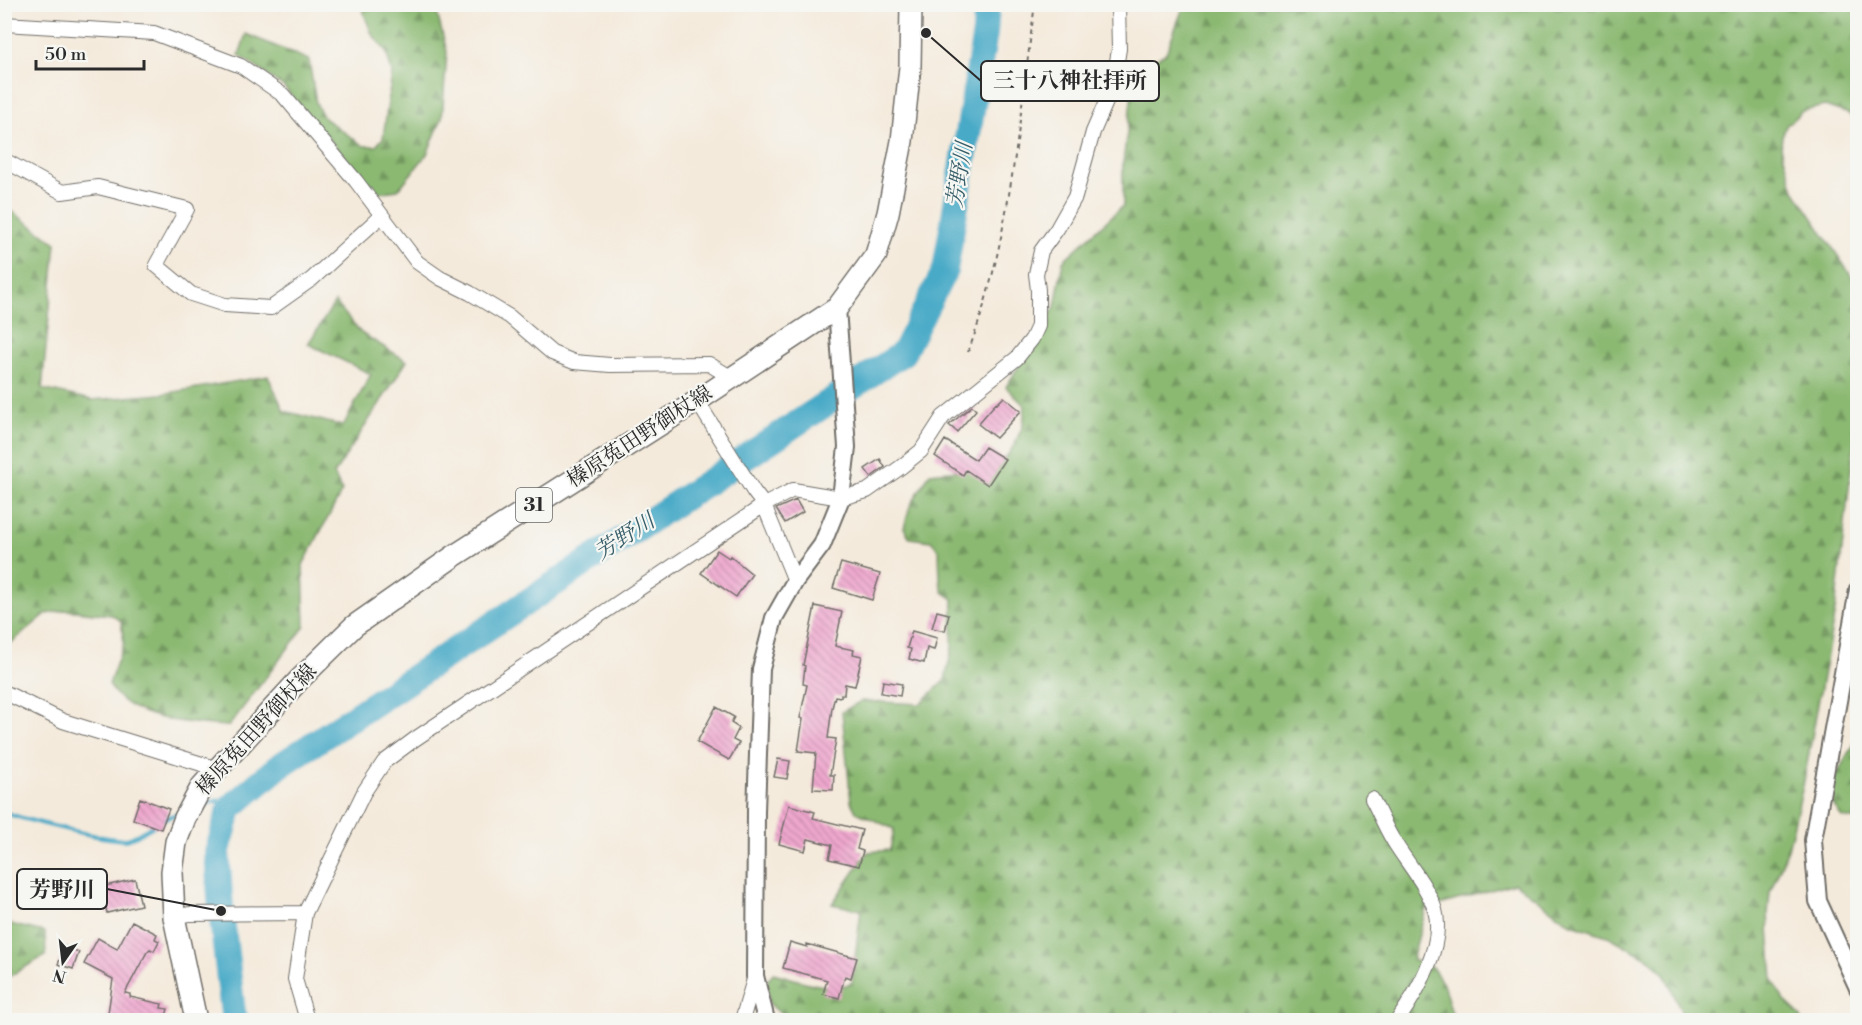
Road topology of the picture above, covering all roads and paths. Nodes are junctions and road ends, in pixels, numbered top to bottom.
1 (911, 4) edge
2 (1035, 4) edge
3 (1118, 4) edge
4 (4, 24) edge
5 (4, 160) edge
6 (381, 216) junction
7 (838, 313) junction
8 (968, 352) dead end
9 (732, 378) junction
10 (699, 406) junction
11 (841, 498) junction
12 (764, 505) junction
13 (795, 581) junction
14 (1857, 590) edge
15 (4, 693) edge
16 (218, 769) junction
17 (1372, 799) dead end
18 (305, 913) junction
19 (181, 916) junction
20 (755, 976) junction
21 (1857, 988) edge
22 (196, 1020) edge
23 (307, 1020) edge
24 (742, 1020) edge
25 (766, 1020) edge
26 (1398, 1020) edge

1 - 7 main road, 榛原菟田野御杖線 / 31
2 - 8 path
3 - 11 street
4 - 6 street
5 - 6 street
6 - 9 street
7 - 9 main road, 榛原菟田野御杖線 / 31
7 - 11 street
9 - 10 main road, 榛原菟田野御杖線 / 31
10 - 12 street
10 - 16 main road, 榛原菟田野御杖線 / 31
11 - 12 street
11 - 13 street
12 - 13 street
12 - 18 street
13 - 20 street
14 - 21 street
15 - 16 street
16 - 19 main road, 榛原菟田野御杖線 / 31
17 - 26 street
18 - 19 street
18 - 23 street
19 - 22 main road, 榛原菟田野御杖線 / 31
20 - 24 street
20 - 25 street

